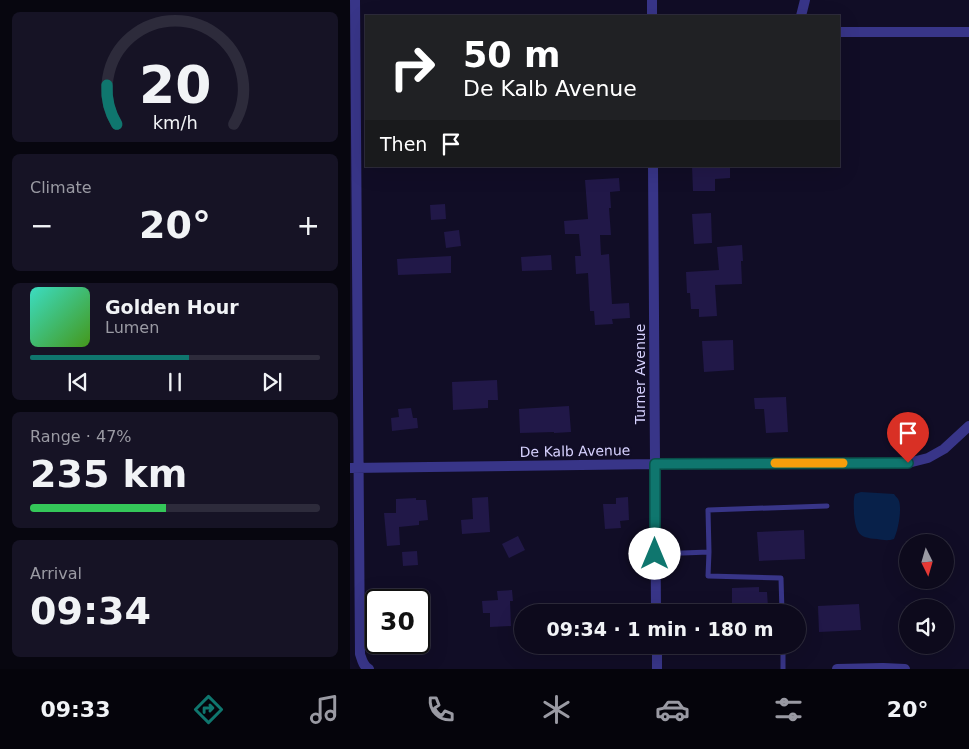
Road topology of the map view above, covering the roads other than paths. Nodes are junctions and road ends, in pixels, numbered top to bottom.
1 (355, 0) edge
2 (652, 0) edge
3 (805, 0) edge
4 (652, 15) edge
5 (801, 15) edge
6 (840, 32) edge
7 (969, 32) edge
8 (357, 36) edge
9 (653, 167) edge
10 (969, 426) edge
11 (655, 464) junction
12 (355, 468) edge
13 (827, 506) dead end
14 (709, 552) junction
15 (655, 554) junction
16 (656, 604) edge
17 (782, 604) edge
18 (657, 654) edge
19 (782, 654) edge
20 (368, 668) edge
21 (657, 669) edge
22 (783, 669) edge
23 (837, 669) edge
24 (905, 669) edge

1 - 8 street
2 - 4 street
3 - 5 street
6 - 7 street
8 - 12 street
9 - 11 street, Turner Avenue
10 - 11 street, De Kalb Avenue
11 - 12 street, De Kalb Avenue
11 - 15 street, Turner Avenue
12 - 20 street
13 - 14 lane
14 - 15 lane
14 - 17 lane
15 - 16 street, Turner Avenue
18 - 21 street
19 - 22 lane
23 - 24 street

